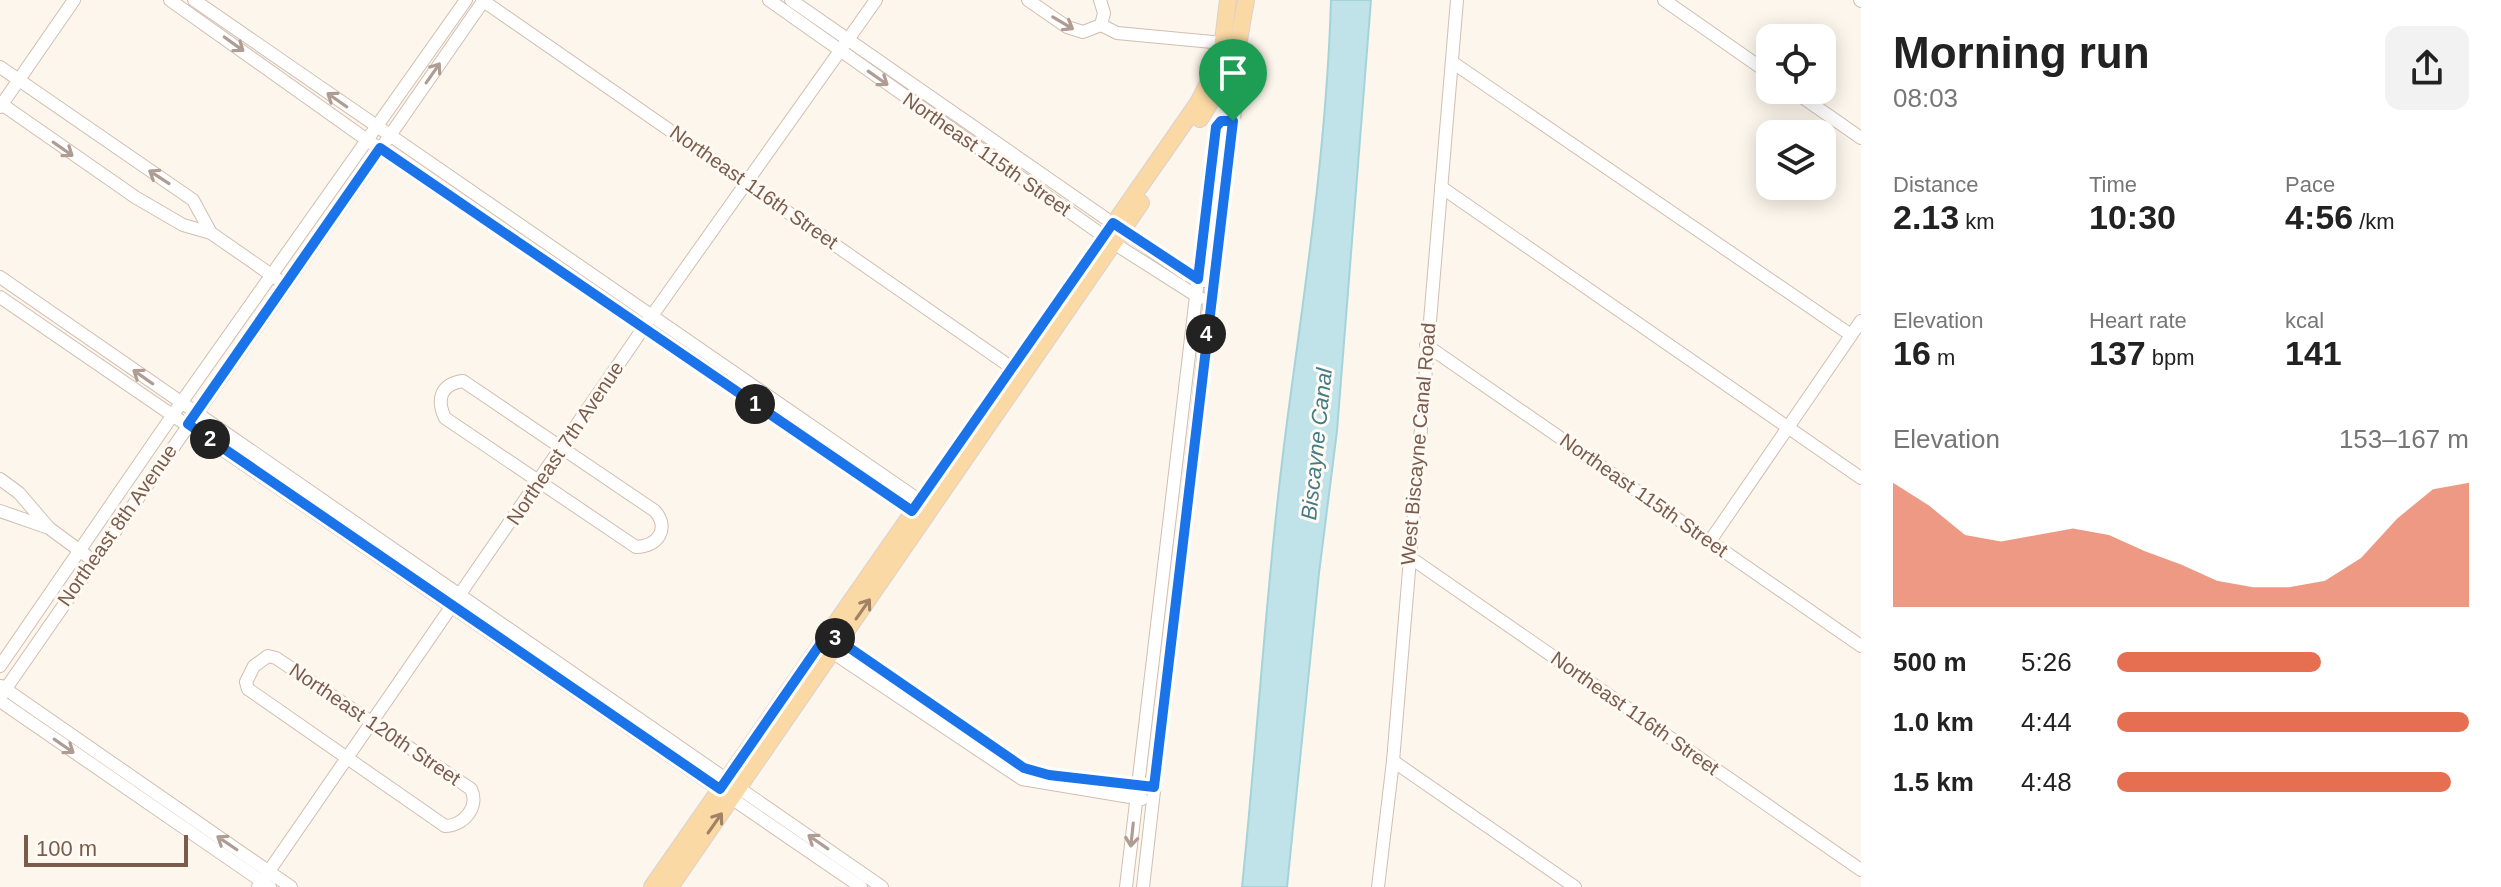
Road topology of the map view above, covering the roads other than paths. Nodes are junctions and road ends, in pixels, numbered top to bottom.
1 (74, 0) edge
2 (170, 0) edge
3 (194, 0) edge
4 (466, 0) edge
5 (483, 0) edge
6 (769, 0) edge
7 (791, 0) edge
8 (876, 0) edge
9 (1028, 0) edge
10 (1100, 0) edge
11 (1228, 0) edge
12 (1246, 0) edge
13 (1457, 0) edge
14 (1664, 0) edge
15 (1101, 25) junction
16 (849, 39) junction
17 (1231, 47) junction
18 (840, 51) junction
19 (1452, 62) junction
20 (1756, 64) edge
21 (0, 67) edge
22 (17, 79) junction
23 (1812, 104) edge
24 (1, 105) edge
25 (1233, 121) junction
26 (376, 127) junction
27 (388, 136) junction
28 (1861, 138) edge
29 (367, 140) junction
30 (380, 148) junction
31 (748, 183) junction
32 (1441, 187) junction
33 (211, 233) junction
34 (1114, 234) junction
35 (273, 276) junction
36 (0, 277) edge
37 (1198, 279) junction
38 (1212, 283) junction
39 (285, 284) junction
40 (0, 297) edge
41 (1196, 297) junction
42 (1210, 301) junction
43 (1861, 321) edge
44 (648, 322) junction
45 (1851, 335) junction
46 (1426, 345) junction
47 (1018, 372) junction
48 (181, 403) junction
49 (173, 415) junction
50 (192, 419) junction
51 (1790, 429) junction
52 (564, 446) junction
53 (1861, 478) edge
54 (0, 479) edge
55 (539, 483) junction
56 (922, 510) junction
57 (0, 511) edge
58 (49, 528) junction
59 (1710, 541) junction
60 (82, 552) junction
61 (1408, 556) junction
62 (93, 560) junction
63 (456, 600) junction
64 (830, 643) junction
65 (1861, 646) edge
66 (0, 666) edge
67 (1, 693) edge
68 (372, 720) junction
69 (345, 759) junction
70 (1393, 761) junction
71 (730, 788) junction
72 (1136, 792) junction
73 (1154, 793) junction
74 (1861, 870) edge
75 (264, 882) edge
76 (291, 887) edge
77 (652, 887) edge
78 (670, 887) edge
79 (861, 887) edge
80 (882, 887) edge
81 (1126, 887) edge
82 (1143, 887) edge
83 (1378, 887) edge
84 (1575, 887) edge

1 - 22 street
2 -> 29 street
26 -> 3 street
4 - 26 street, Northeast 8th Avenue
27 -> 5 street, Northeast 8th Avenue
5 - 31 street, Northeast 116th Street
6 - 18 street, Northeast 115th Street
7 - 16 street, Northeast 115th Street
8 - 16 street, Northeast 7th Avenue
9 -> 15 street
10 - 15 street
11 - 17 main road
12 - 17 main road
13 - 19 street, West Biscayne Canal Road
14 - 20 street
15 - 17 street
16 - 18 street, Northeast 7th Avenue
16 - 34 street, Northeast 115th Street
17 - 25 street
17 - 34 main road
17 - 34 main road
18 - 31 street, Northeast 7th Avenue
18 -> 34 street, Northeast 115th Street
19 - 32 street, West Biscayne Canal Road
19 - 45 street
21 - 22 street
22 - 24 street
33 -> 22 street
23 - 28 street
24 -> 33 street
25 - 37 street
25 - 38 street
26 - 27 street
26 - 29 street, Northeast 8th Avenue
27 - 30 street, Northeast 8th Avenue
27 - 44 street
29 - 30 street
29 - 35 street, Northeast 8th Avenue
30 - 39 street, Northeast 8th Avenue
30 - 44 street
31 - 44 street, Northeast 7th Avenue
31 - 47 street, Northeast 116th Street
32 - 46 street, West Biscayne Canal Road
32 - 51 street
33 - 35 street
34 - 37 street, Northeast 115th Street
34 - 41 street, Northeast 115th Street
34 - 47 main road
35 - 39 street
35 - 48 street, Northeast 8th Avenue
48 -> 36 street
37 - 38 street, Northeast 115th Street
37 - 41 street
38 - 42 street
39 - 50 street, Northeast 8th Avenue
40 - 49 street
41 - 42 street, Northeast 115th Street
41 - 72 street
42 - 73 street
43 - 45 street
44 - 52 street, Northeast 7th Avenue
44 - 56 street
45 - 51 street
46 - 59 street, Northeast 115th Street
46 - 61 street, West Biscayne Canal Road
47 - 56 main road
48 - 49 street, Northeast 8th Avenue
48 - 50 street
49 - 50 street
49 - 60 street, Northeast 8th Avenue
50 - 62 street, Northeast 8th Avenue
50 - 63 street
51 - 53 street
51 - 59 street
52 - 55 street, Northeast 7th Avenue
52 - 55 street
52 - 55 street
54 - 58 street
55 - 63 street, Northeast 7th Avenue
56 - 64 main road
57 - 58 street
58 - 60 street
59 - 65 street, Northeast 115th Street
60 - 62 street
60 - 66 street, Northeast 8th Avenue
61 - 70 street, West Biscayne Canal Road
61 - 74 street, Northeast 116th Street
62 - 67 street, Northeast 8th Avenue
63 - 68 street, Northeast 7th Avenue
63 - 71 street
64 - 71 main road
64 - 72 street
67 - 75 street
68 - 69 street, Northeast 7th Avenue
68 - 69 street, Northeast 120th Street
68 - 69 street, Northeast 120th Street
69 - 75 street, Northeast 7th Avenue
70 - 83 street, West Biscayne Canal Road
70 - 84 street
71 - 77 main road
78 -> 71 main road
71 - 79 street
80 -> 71 street
72 - 73 street
72 -> 81 street
73 - 82 street
75 - 76 street

